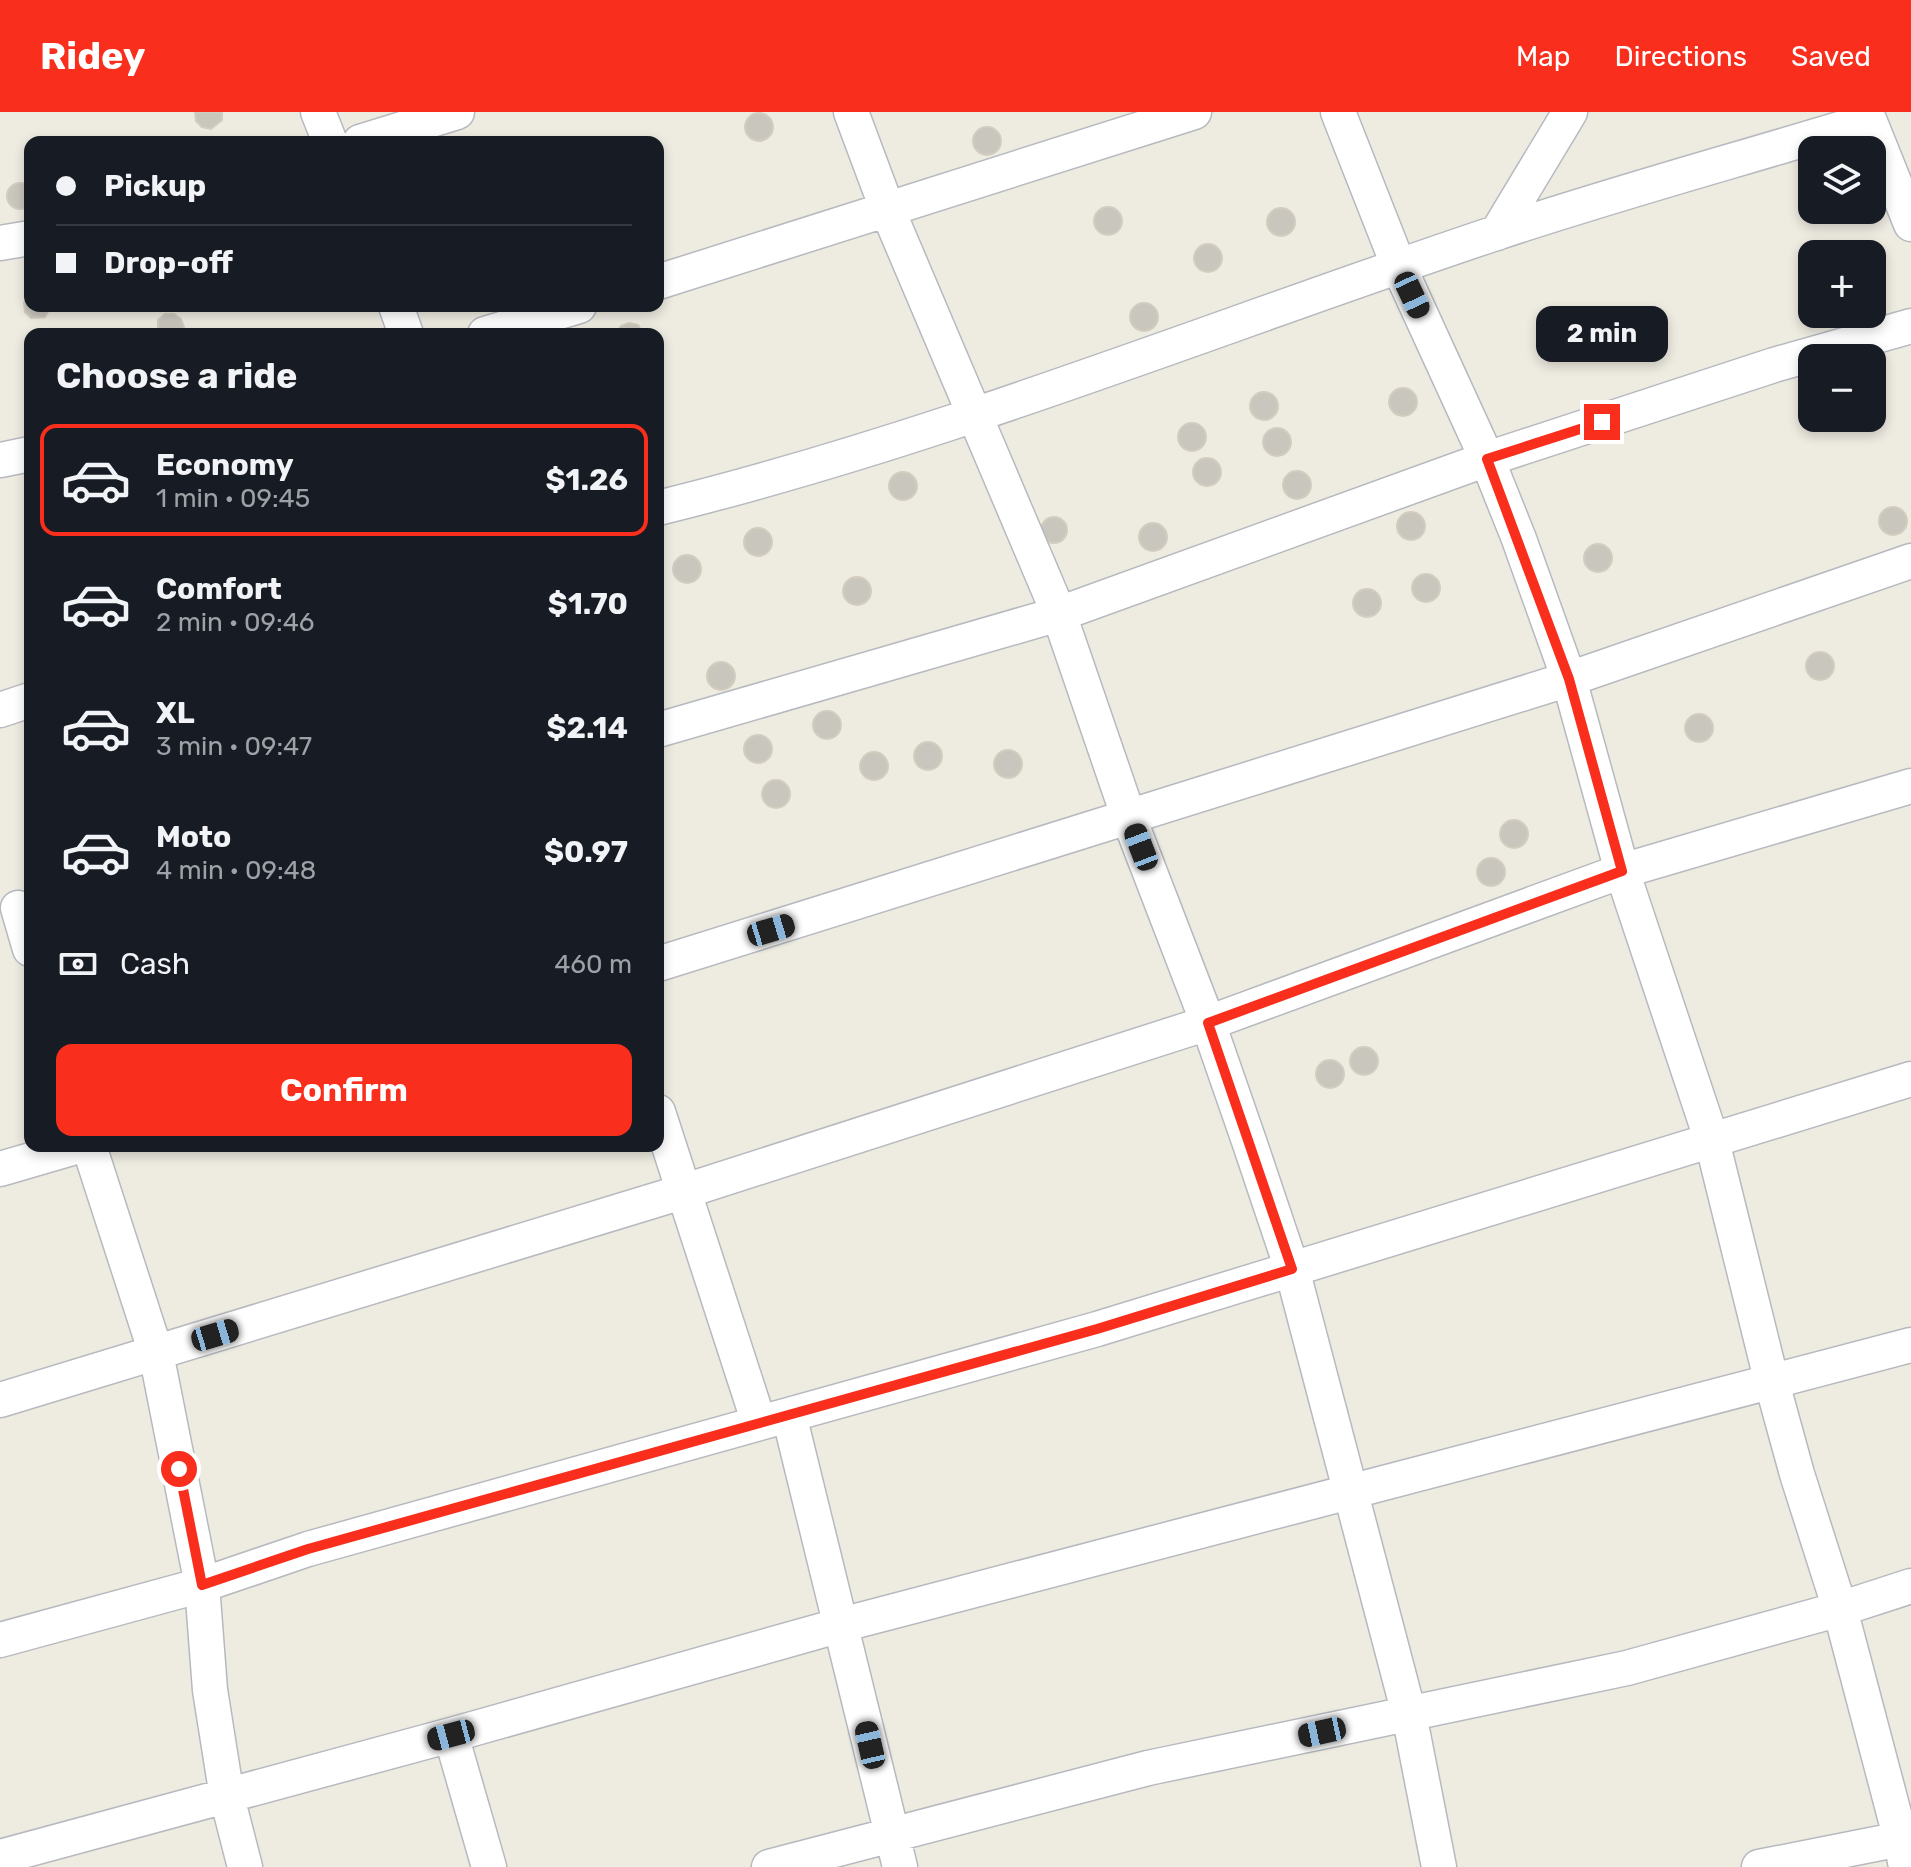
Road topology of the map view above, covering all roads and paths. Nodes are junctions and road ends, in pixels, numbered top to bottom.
1 (318, 112) edge
2 (457, 112) edge
3 (851, 112) edge
4 (1194, 112) edge
5 (1338, 112) edge
6 (1570, 112) edge
7 (1868, 116) edge
8 (328, 136) edge
9 (379, 136) edge
10 (888, 211) junction
11 (1911, 224) edge
12 (1497, 233) junction
13 (24, 239) edge
14 (0, 243) edge
15 (1399, 267) junction
16 (664, 280) edge
17 (559, 312) edge
18 (1911, 326) edge
19 (505, 328) edge
20 (972, 415) junction
21 (24, 455) edge
22 (1487, 459) junction
23 (0, 460) edge
24 (664, 507) edge
25 (1911, 561) edge
26 (1059, 614) junction
27 (1569, 679) junction
28 (24, 702) edge
29 (0, 710) edge
30 (664, 728) edge
31 (1911, 786) edge
32 (1129, 818) junction
33 (1622, 871) junction
34 (16, 909) edge
35 (24, 932) edge
36 (664, 962) edge
37 (1208, 1023) junction
38 (1911, 1079) edge
39 (664, 1132) edge
40 (1712, 1141) junction
41 (58, 1152) edge
42 (91, 1152) edge
43 (0, 1169) edge
44 (682, 1192) junction
45 (1292, 1269) junction
46 (1911, 1345) edge
47 (156, 1353) junction
48 (1772, 1383) junction
49 (0, 1400) edge
50 (774, 1419) junction
51 (1349, 1492) junction
52 (202, 1585) junction
53 (1911, 1586) edge
54 (1840, 1609) junction
55 (841, 1625) junction
56 (0, 1640) edge
57 (1409, 1714) junction
58 (451, 1735) junction
59 (227, 1797) junction
60 (1906, 1848) edge
61 (896, 1851) edge
62 (0, 1857) edge
63 (245, 1867) edge
64 (489, 1867) edge
65 (769, 1867) edge
66 (1439, 1867) edge
67 (1759, 1867) edge

1 - 8 street
2 - 9 street
3 - 10 street
4 - 10 street
5 - 15 street
6 - 12 street
7 - 11 street
7 - 12 street
10 - 16 street
10 - 20 street
12 - 15 street
13 - 14 street
15 - 20 street
15 - 22 street
17 - 19 street
18 - 22 street
20 - 24 street
20 - 26 street
21 - 23 street
22 - 26 street
22 - 27 street
25 - 27 street
26 - 30 street
26 - 32 street
27 - 32 street
27 - 33 street
28 - 29 street
31 - 33 street
32 - 36 street
32 - 37 street
33 - 37 street
33 - 40 street
34 - 35 street
37 - 44 street
37 - 45 street
38 - 40 street
39 - 44 street
40 - 45 street
40 - 48 street
41 - 43 street
42 - 47 street
44 - 47 street
44 - 50 street
45 - 50 street
45 - 51 street
46 - 48 street
47 - 49 street
47 - 52 street
48 - 51 street
48 - 54 street
50 - 52 street
50 - 55 street
51 - 55 street
51 - 57 street
52 - 56 street
52 - 59 street
53 - 54 street
54 - 57 street
54 - 60 street
55 - 58 street
55 - 61 street
57 - 61 street
57 - 66 street
58 - 59 street
58 - 64 street
59 - 62 street
59 - 63 street
60 - 67 street
61 - 65 street

